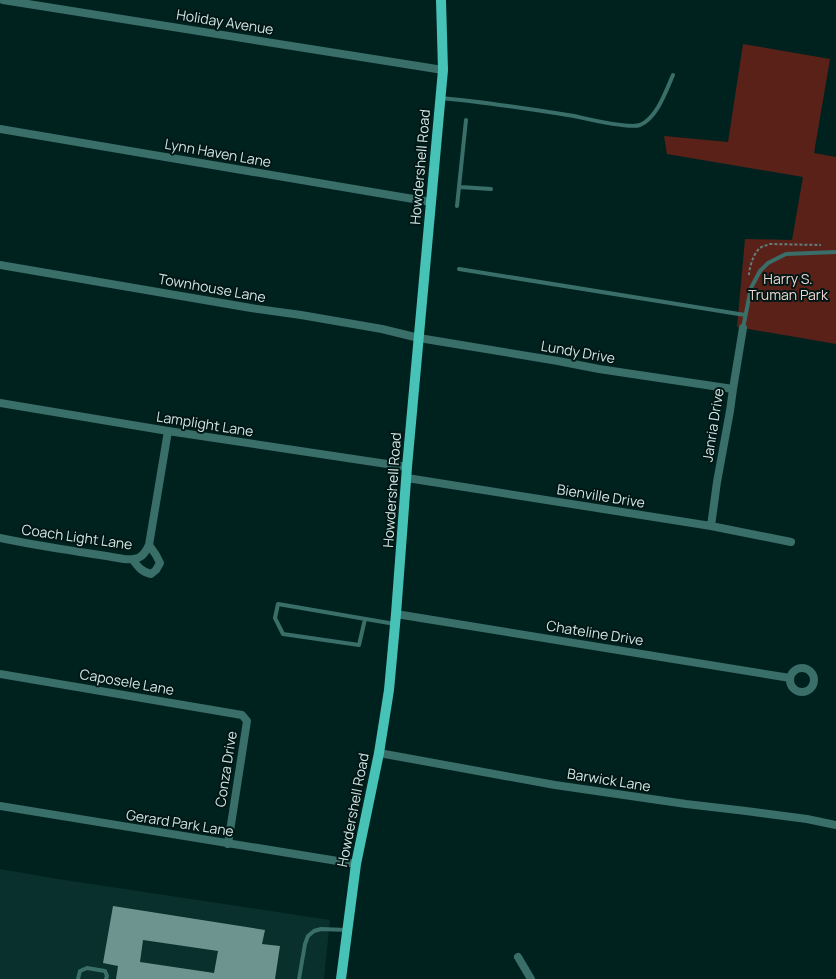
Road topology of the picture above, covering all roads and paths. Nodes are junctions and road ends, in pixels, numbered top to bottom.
1 (3, 0) edge
2 (441, 0) edge
3 (443, 70) junction
4 (673, 75) dead end
5 (441, 98) junction
6 (466, 120) dead end
7 (0, 130) edge
8 (460, 187) junction
9 (491, 190) dead end
10 (431, 202) junction
11 (457, 206) dead end
12 (836, 252) edge
13 (0, 265) edge
14 (458, 269) dead end
15 (746, 315) junction
16 (743, 328) joint
17 (419, 338) junction
18 (733, 389) junction
19 (0, 403) edge
20 (168, 431) junction
21 (407, 467) junction
22 (407, 478) junction
23 (711, 526) junction
24 (0, 538) edge
25 (791, 542) dead end
26 (149, 545) junction
27 (133, 560) junction
28 (364, 619) junction
29 (396, 619) junction
30 (0, 674) edge
31 (790, 678) dead end
32 (247, 721) joint
33 (379, 753) junction
34 (0, 806) edge
35 (836, 825) edge
36 (228, 844) junction
37 (356, 864) junction
38 (347, 930) junction
39 (518, 957) dead end
40 (78, 979) edge
41 (106, 979) edge
42 (299, 979) edge
43 (341, 979) edge
44 (531, 979) edge

1 - 3 street, Holiday Avenue
2 - 3 main road, Howdershell Road
3 - 5 main road, Howdershell Road
4 - 5 lane
5 - 10 main road, Howdershell Road
6 - 8 lane
7 - 10 street, Lynn Haven Lane
8 - 9 lane
8 - 11 lane
10 - 17 main road, Howdershell Road
12 - 15 lane
13 - 17 street, Townhouse Lane
14 - 15 lane
15 - 16 lane
16 - 18 street, Janria Drive
17 - 18 street, Lundy Drive
17 - 21 main road, Howdershell Road
18 - 23 street, Janria Drive
19 - 20 street, Lamplight Lane
20 - 21 street, Lamplight Lane
20 - 26 street, Coach Light Lane
21 - 22 main road, Howdershell Road
22 - 23 street, Bienville Drive
22 - 29 main road, Howdershell Road
23 - 25 street, Bienville Drive
24 - 27 street, Coach Light Lane
26 - 27 street, Coach Light Lane
26 - 27 street
28 - 28 lane
28 - 29 lane
29 - 31 street, Chateline Drive
29 - 33 main road, Howdershell Road
30 - 32 street, Caposele Lane
32 - 36 street, Conza Drive
33 - 35 street, Barwick Lane
33 - 37 main road, Howdershell Road
34 - 36 street, Gerard Park Lane
36 - 37 street, Gerard Park Lane
37 - 38 main road, Howdershell Road
38 - 42 lane
38 - 43 main road, Howdershell Road
39 - 44 street
40 - 41 lane

